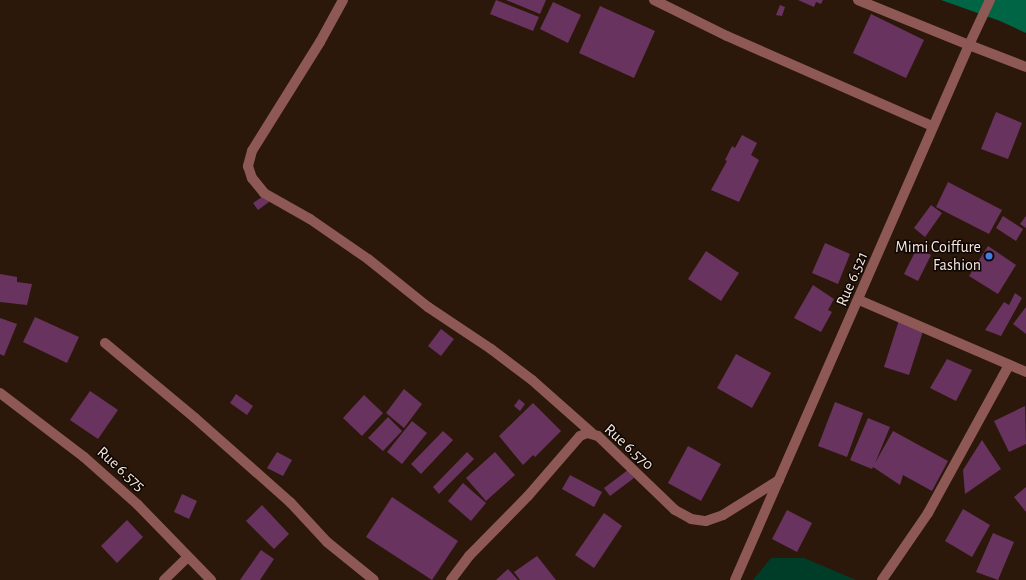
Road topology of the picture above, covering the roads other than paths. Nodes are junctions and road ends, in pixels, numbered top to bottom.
1 (343, 0) edge
2 (654, 0) edge
3 (858, 0) edge
4 (990, 0) edge
5 (969, 45) junction
6 (1026, 67) edge
7 (932, 126) junction
8 (859, 300) junction
9 (105, 343) dead end
10 (1009, 365) junction
11 (1026, 372) edge
12 (0, 393) edge
13 (592, 433) junction
14 (779, 480) junction
15 (188, 558) junction
16 (164, 580) edge
17 (211, 580) edge
18 (374, 580) edge
19 (451, 580) edge
20 (735, 580) edge
21 (882, 580) edge

1 - 13 street
2 - 7 street
3 - 5 street
4 - 5 street, Rue 6.521
5 - 6 street
5 - 7 street, Rue 6.521
7 - 8 street, Rue 6.521
8 - 10 street
8 - 14 street, Rue 6.521
9 - 18 street
10 - 11 street
10 - 21 street
12 - 15 street, Rue 6.575
13 - 14 street, Rue 6.570
13 - 19 street, Rue 6.570
14 - 20 street, Rue 6.521
15 - 16 street
15 - 17 street, Rue 6.575

